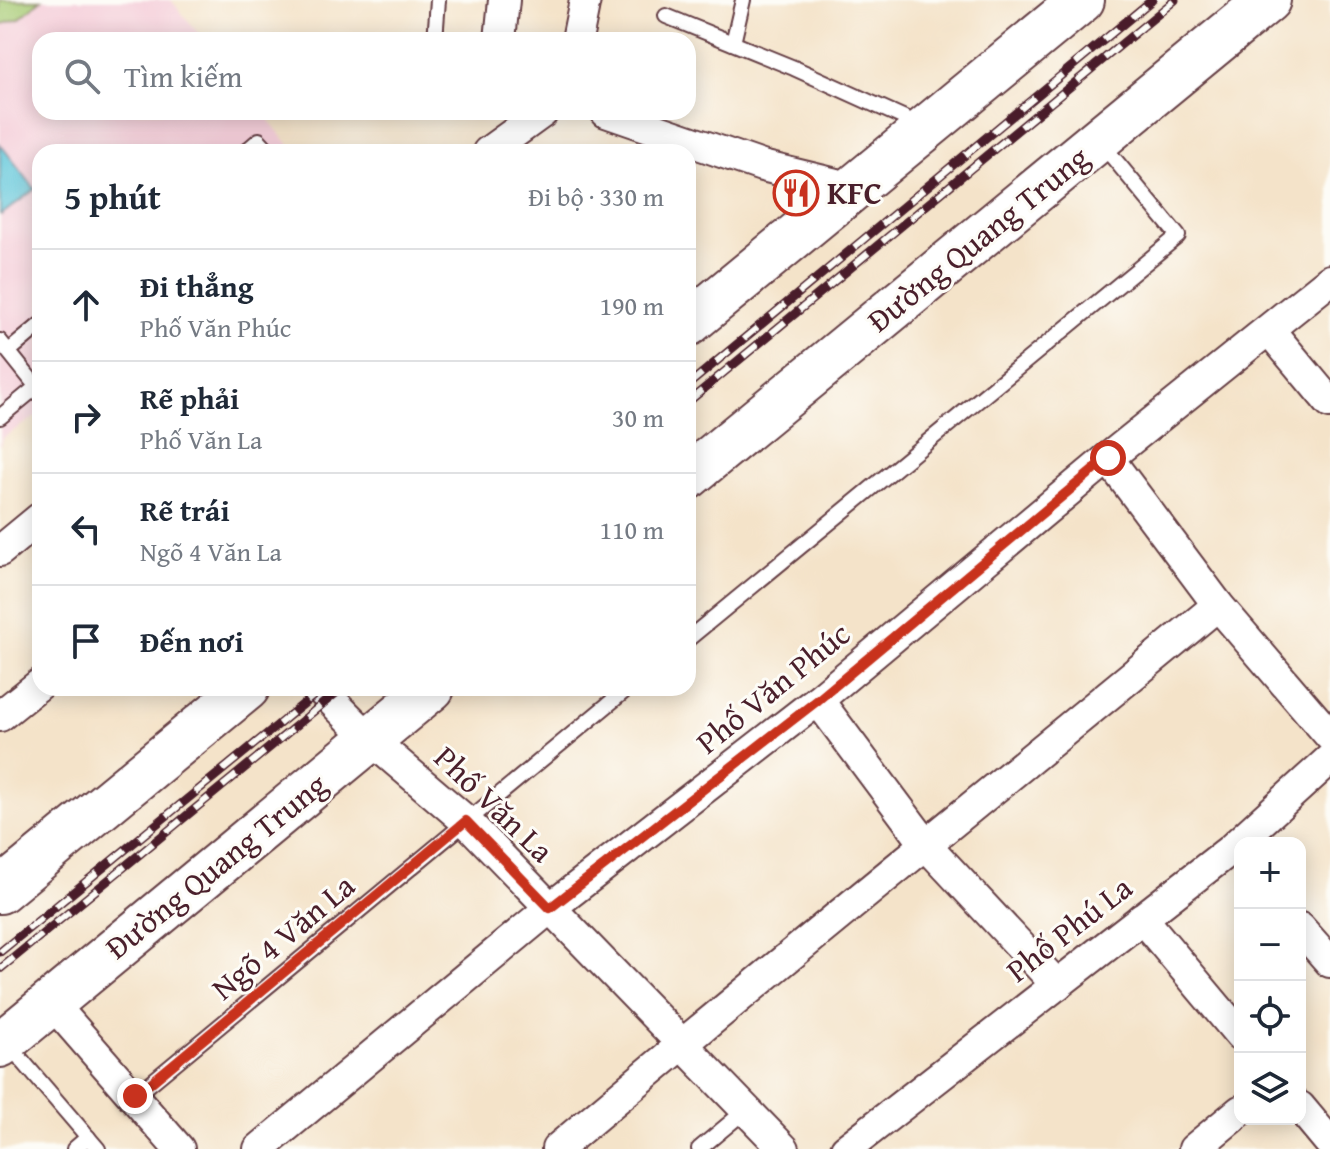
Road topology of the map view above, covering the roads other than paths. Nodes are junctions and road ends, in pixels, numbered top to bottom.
1 (438, 0) edge
2 (504, 0) edge
3 (585, 0) edge
4 (743, 0) edge
5 (1082, 0) edge
6 (1268, 0) edge
7 (666, 16) dead end
8 (436, 32) edge
9 (501, 32) edge
10 (579, 32) edge
11 (733, 43) junction
12 (532, 120) edge
13 (623, 120) edge
14 (927, 128) junction
15 (1098, 140) junction
16 (499, 144) edge
17 (674, 144) edge
18 (696, 150) edge
19 (853, 188) junction
20 (1330, 280) edge
21 (696, 317) edge
22 (32, 330) edge
23 (1270, 331) junction
24 (4, 346) edge
25 (32, 379) edge
26 (32, 392) edge
27 (1330, 403) edge
28 (0, 417) edge
29 (1108, 458) junction
30 (696, 470) edge
31 (32, 525) edge
32 (0, 551) edge
33 (1218, 605) junction
34 (696, 632) edge
35 (32, 690) edge
36 (237, 696) edge
37 (327, 696) edge
38 (422, 696) edge
39 (618, 696) edge
40 (818, 700) junction
41 (0, 716) edge
42 (1330, 736) edge
43 (370, 739) junction
44 (1330, 759) edge
45 (466, 821) junction
46 (1253, 837) edge
47 (927, 846) junction
48 (1234, 856) edge
49 (0, 891) edge
50 (550, 908) junction
51 (1142, 918) junction
52 (1306, 935) edge
53 (1330, 962) edge
54 (1057, 985) junction
55 (51, 1002) junction
56 (1234, 1028) edge
57 (2, 1043) edge
58 (681, 1044) junction
59 (135, 1096) junction
60 (747, 1109) junction
61 (1306, 1114) edge
62 (1234, 1116) edge
63 (93, 1143) edge
64 (1330, 1143) edge
65 (74, 1149) edge
66 (179, 1149) edge
67 (259, 1149) edge
68 (557, 1149) edge
69 (699, 1149) edge
70 (784, 1149) edge
71 (846, 1149) edge
72 (1194, 1149) edge

1 - 8 lane
2 - 9 street
3 - 10 street
4 - 11 lane
5 - 14 highway
6 - 15 highway, Đường Quang Trung
7 - 11 lane
11 - 14 lane
12 - 16 street
13 - 17 street
14 - 19 highway
15 - 30 highway, Đường Quang Trung
15 - 34 lane
18 - 19 street
19 - 21 highway
20 - 23 street, Phố Văn Phúc
22 - 24 lane
23 - 27 street
23 - 29 street, Phố Văn Phúc
24 - 25 lane
26 - 28 lane
29 - 33 street
29 - 40 street, Phố Văn Phúc
31 - 32 street
33 - 42 street
33 - 47 street
35 - 41 street
36 - 49 highway
37 - 43 street, Phố Văn La
38 - 43 highway, Đường Quang Trung
39 - 45 lane, Ngõ 4 Văn La
40 - 47 street
40 - 50 street, Phố Văn Phúc
43 - 45 street, Phố Văn La
43 - 55 highway, Đường Quang Trung
44 - 46 street, Phố Phú La
45 - 50 street, Phố Văn La
45 - 59 lane, Ngõ 4 Văn La
47 - 54 street
47 - 58 street
48 - 51 street, Phố Phú La
50 - 58 street, Phố Văn La
50 - 67 street, Phố Văn Phúc
51 - 54 street, Phố Phú La
51 - 56 street
52 - 53 street
54 - 71 street, Phố Phú La
55 - 57 highway, Đường Quang Trung
55 - 59 street
57 - 63 lane
58 - 60 street, Phố Văn La
58 - 68 street
59 - 66 street
60 - 69 lane
60 - 70 street, Phố Văn La
61 - 64 street
62 - 72 street
63 - 65 lane

